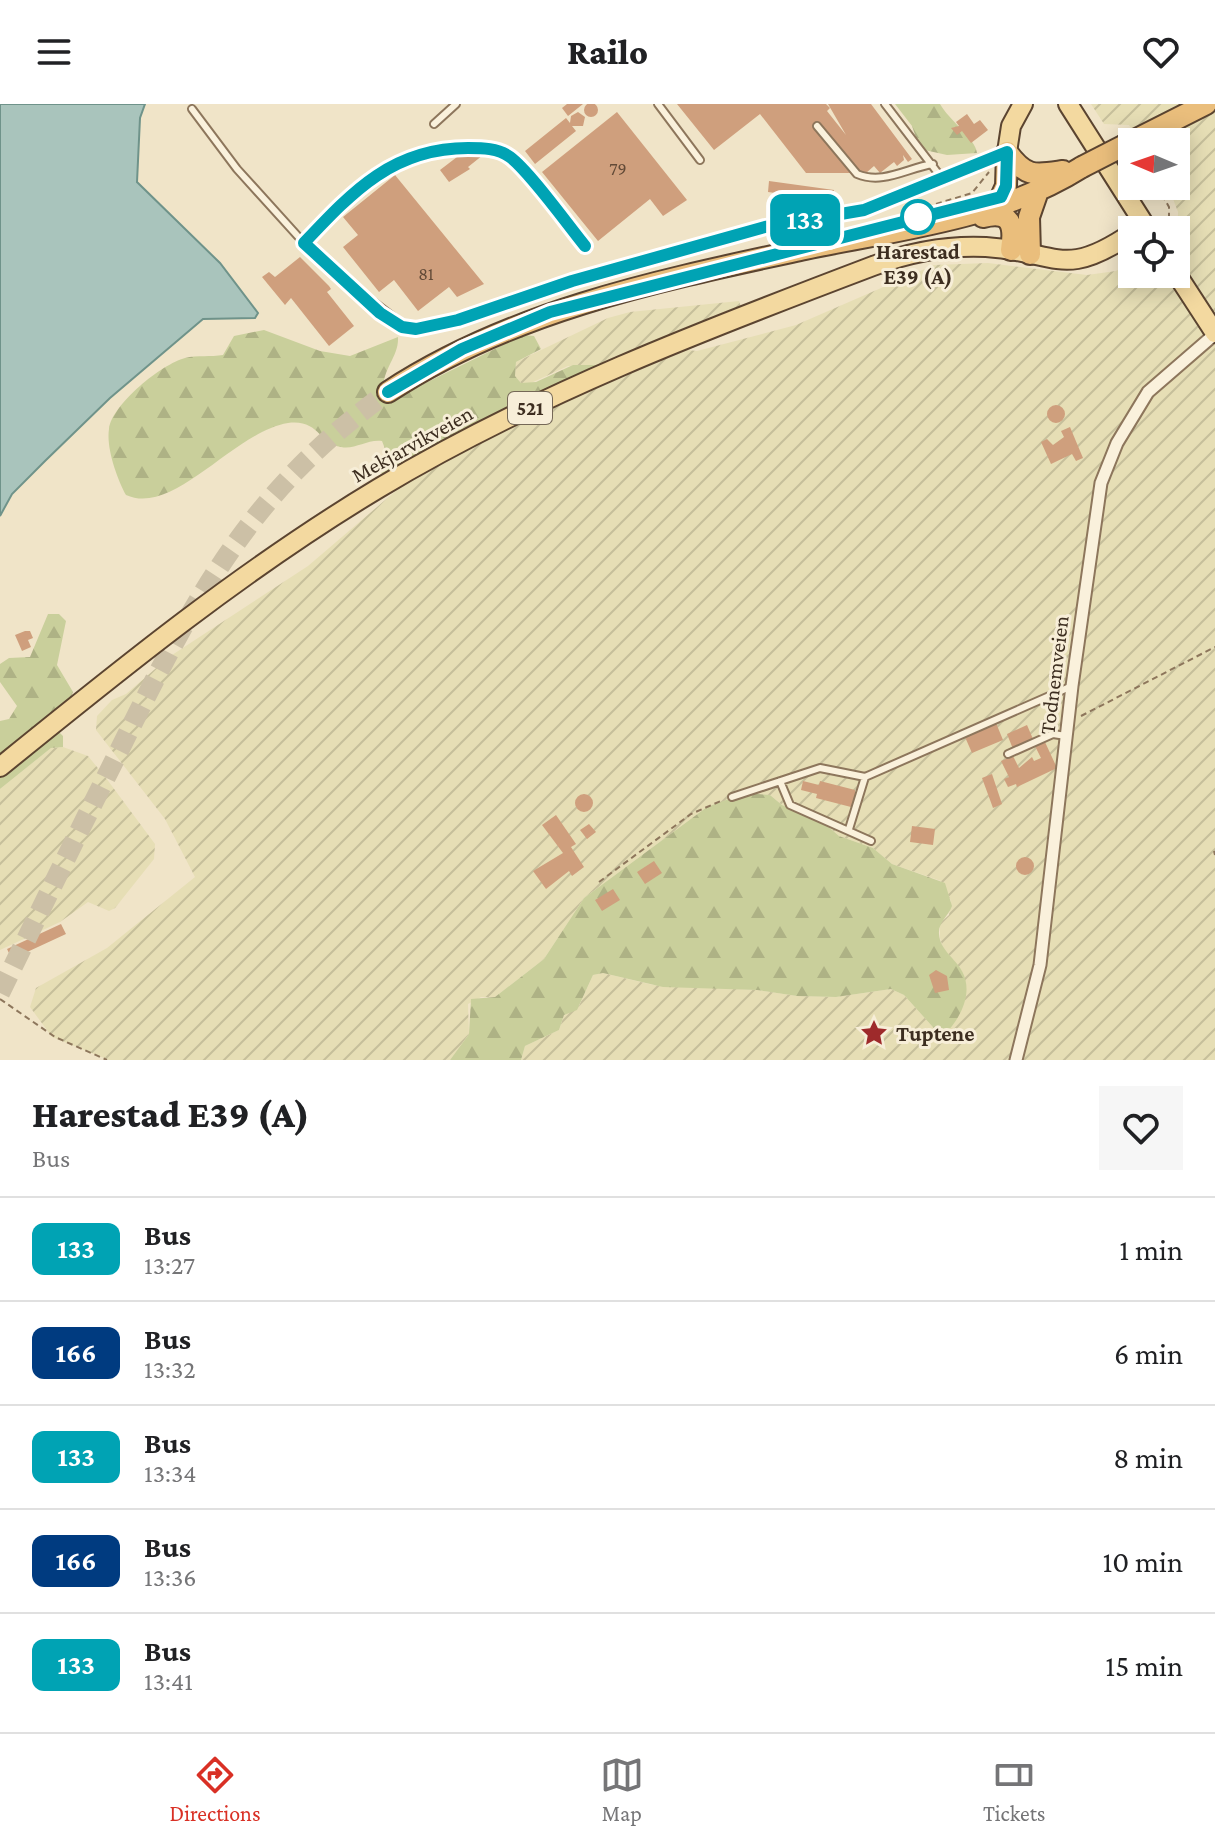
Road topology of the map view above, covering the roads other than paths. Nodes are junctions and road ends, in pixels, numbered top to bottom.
1 (456, 104) edge
2 (658, 104) edge
3 (885, 104) edge
4 (1023, 104) edge
5 (1068, 104) edge
6 (1206, 104) edge
7 (192, 109) dead end
8 (434, 124) dead end
9 (817, 126) dead end
10 (1007, 152) junction
11 (700, 160) dead end
12 (933, 164) junction
13 (1077, 168) junction
14 (941, 177) junction
15 (1038, 191) junction
16 (1003, 200) junction
17 (968, 216) junction
18 (1136, 216) edge
19 (304, 243) junction
20 (1118, 243) edge
21 (585, 246) dead end
22 (808, 248) junction
23 (1020, 252) junction
24 (1186, 288) edge
25 (372, 304) joint
26 (1215, 334) edge
27 (388, 392) tunnel mouth
28 (1072, 686) junction
29 (1066, 736) junction
30 (1008, 754) dead end
31 (0, 767) edge
32 (865, 777) junction
33 (780, 781) junction
34 (732, 797) road end
35 (849, 829) junction
36 (871, 841) dead end
37 (1016, 1060) edge

1 - 8 lane
2 - 11 lane
3 - 12 lane
4 - 10 main road
5 - 18 main road
6 - 13 highway, bridge
7 - 19 lane
9 - 12 lane
10 - 13 highway
10 - 14 street
10 - 16 highway
12 - 14 lane
13 - 15 highway
13 - 16 highway
14 - 25 street
15 - 16 highway
15 - 23 highway
16 - 17 highway
16 - 22 highway
17 - 22 highway
17 - 23 highway
19 - 21 lane
19 - 25 lane
20 - 23 main road, Mekjarvikveien / 521
22 - 27 highway
23 - 31 main road, Mekjarvikveien / 521
24 - 26 main road
26 - 28 street, Todnemveien
28 - 29 street, Todnemveien
28 - 32 lane
29 - 30 lane
29 - 37 street, Todnemveien
32 - 33 lane
32 - 35 lane
33 - 34 lane
33 - 35 lane
35 - 36 lane

